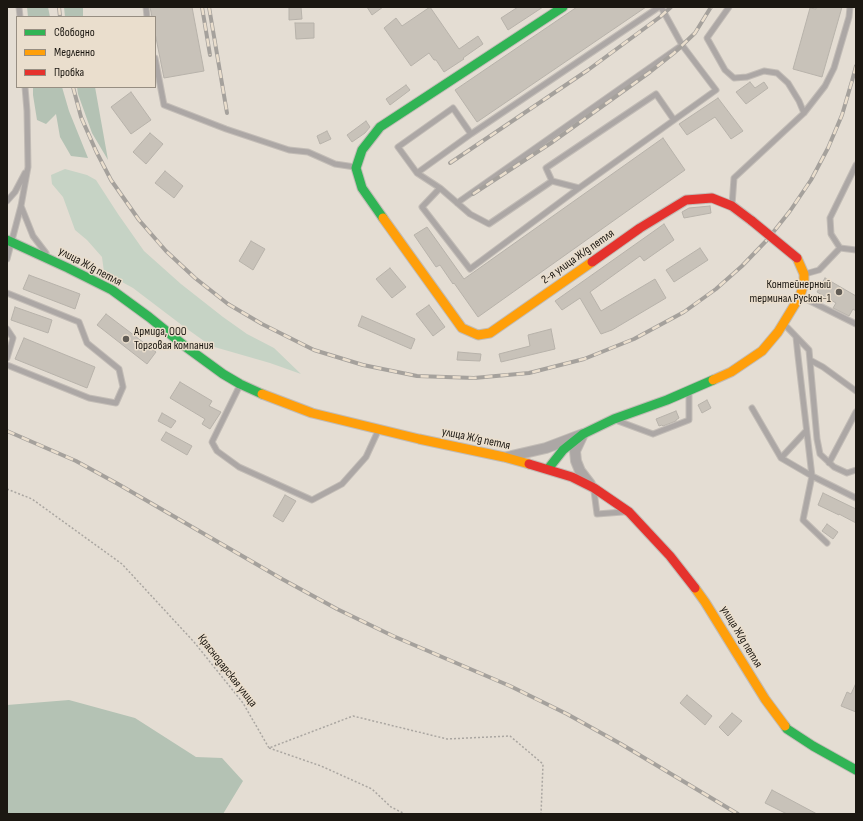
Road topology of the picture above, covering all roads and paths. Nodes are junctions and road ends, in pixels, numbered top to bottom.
1 (563, 7) edge
2 (660, 7) edge
3 (729, 7) edge
4 (850, 7) edge
5 (682, 45) junction
6 (156, 63) edge
7 (25, 88) edge
8 (804, 113) junction
9 (674, 120) junction
10 (471, 134) junction
11 (856, 165) edge
12 (28, 167) junction
13 (356, 168) junction
14 (417, 173) junction
15 (552, 181) junction
16 (440, 188) junction
17 (579, 188) junction
18 (7, 201) edge
19 (457, 203) junction
20 (21, 206) junction
21 (732, 206) junction
22 (10, 241) edge
23 (840, 248) junction
24 (856, 250) edge
25 (7, 260) edge
26 (52, 260) junction
27 (804, 274) junction
28 (7, 293) edge
29 (800, 296) junction
30 (784, 324) junction
31 (856, 324) edge
32 (7, 330) edge
33 (796, 336) junction
34 (7, 358) edge
35 (810, 360) junction
36 (7, 365) edge
37 (240, 384) junction
38 (689, 390) junction
39 (856, 391) edge
40 (752, 408) dead end
41 (856, 412) edge
42 (614, 419) junction
43 (379, 430) junction
44 (806, 431) junction
45 (583, 434) junction
46 (504, 457) junction
47 (781, 458) junction
48 (829, 463) junction
49 (548, 469) junction
50 (856, 470) edge
51 (812, 476) junction
52 (594, 488) junction
53 (7, 489) edge
54 (856, 498) edge
55 (629, 512) junction
56 (827, 543) dead end
57 (269, 748) junction
58 (856, 770) edge
59 (405, 814) edge
60 (541, 814) edge

1 - 13 street
2 - 5 lane
2 - 10 lane
3 - 8 lane
4 - 8 lane
5 - 9 lane
5 - 19 lane
6 - 13 lane
7 - 12 lane
8 - 21 lane
9 - 15 lane
9 - 17 lane
10 - 14 lane
10 - 14 lane
11 - 23 lane
12 - 18 lane
12 - 20 lane
13 - 21 street, 2-я улица Ж/д петля
14 - 16 lane
15 - 17 lane
15 - 19 lane
16 - 17 lane
16 - 19 lane
20 - 22 lane
20 - 26 lane
21 - 27 street, 2-я улица Ж/д петля, bridge
22 - 25 lane
22 - 26 street, улица Ж/д петля
23 - 24 lane
23 - 27 lane
26 - 37 street, улица Ж/д петля
27 - 29 street
28 - 36 lane
29 - 30 street
29 - 31 lane
30 - 33 lane
30 - 38 street
32 - 34 lane
33 - 35 lane
33 - 44 lane
35 - 39 lane
35 - 48 lane
37 - 43 street, улица Ж/д петля
37 - 43 lane
38 - 42 street
38 - 42 lane
40 - 47 lane
41 - 48 lane
42 - 45 street
43 - 46 street, улица Ж/д петля
44 - 47 lane
44 - 51 lane
45 - 46 street
45 - 49 street
45 - 52 street
46 - 49 street, улица Ж/д петля
47 - 51 lane
48 - 50 lane
49 - 52 street, улица Ж/д петля
51 - 54 lane
51 - 56 lane
52 - 55 street, улица Ж/д петля
52 - 55 lane
53 - 57 path, Краснодарская улица
55 - 58 street, улица Ж/д петля
57 - 59 path
57 - 60 path

